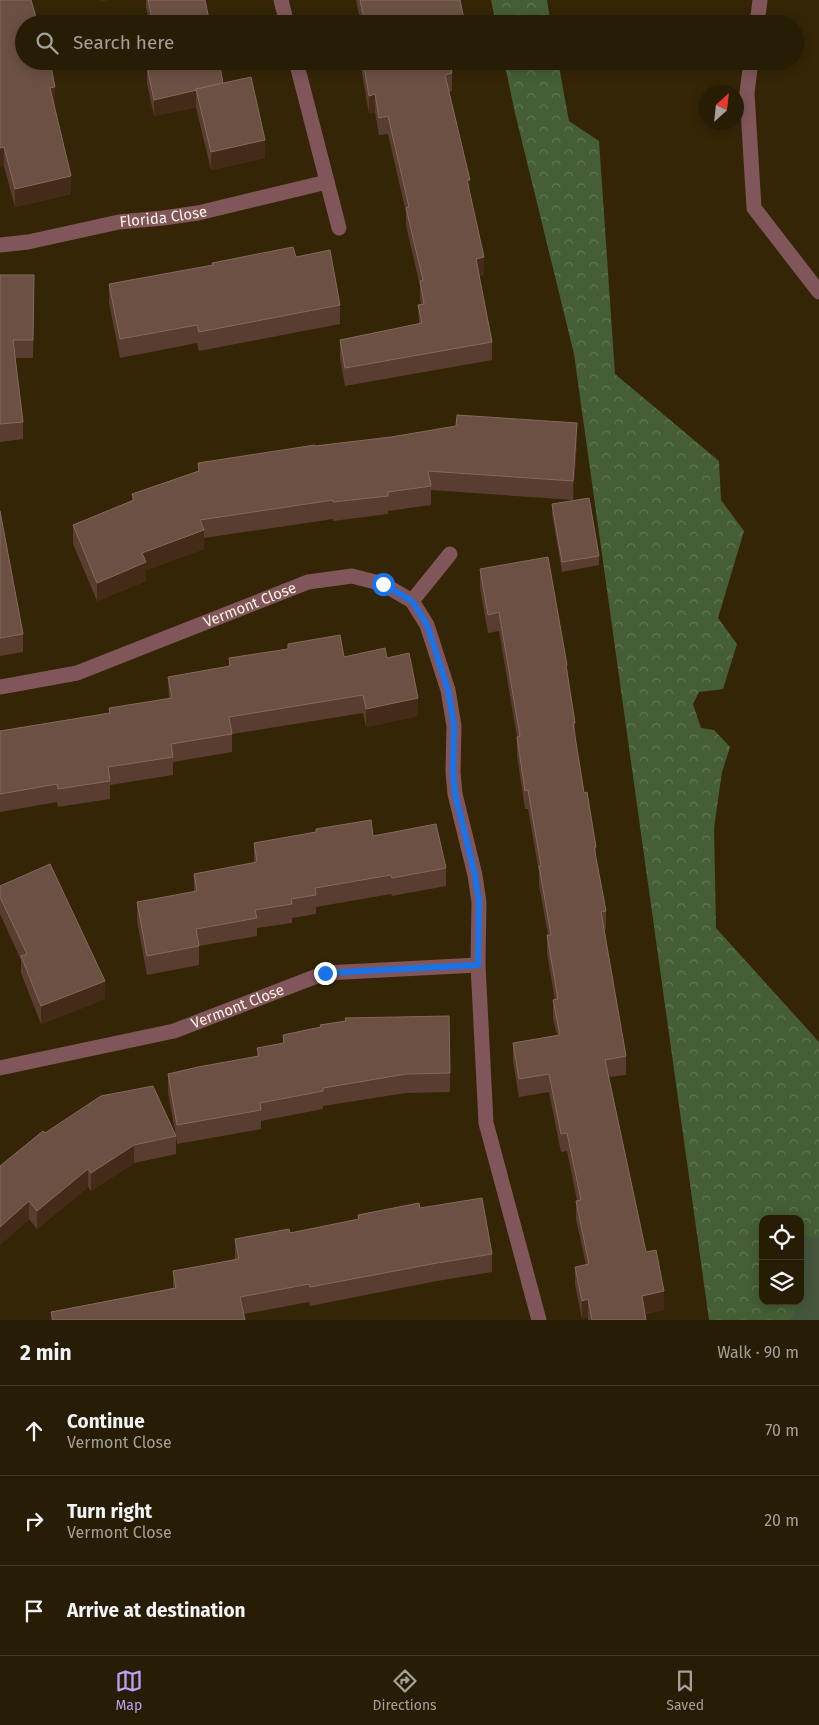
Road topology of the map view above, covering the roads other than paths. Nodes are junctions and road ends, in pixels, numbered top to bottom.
1 (281, 0) edge
2 (760, 0) edge
3 (285, 15) edge
4 (758, 15) edge
5 (298, 70) edge
6 (750, 70) edge
7 (326, 182) junction
8 (338, 228) dead end
9 (0, 245) edge
10 (819, 292) edge
11 (450, 554) dead end
12 (412, 601) junction
13 (0, 687) edge
14 (478, 965) junction
15 (0, 1067) edge
16 (0, 1073) edge
17 (539, 1320) edge

1 - 3 street
2 - 4 street
5 - 7 street
6 - 10 street
7 - 8 street
7 - 9 street, Florida Close
11 - 12 street
12 - 13 street, Vermont Close
12 - 14 street, Vermont Close
14 - 15 street, Vermont Close
14 - 17 street, Vermont Close
15 - 16 street, Vermont Close

